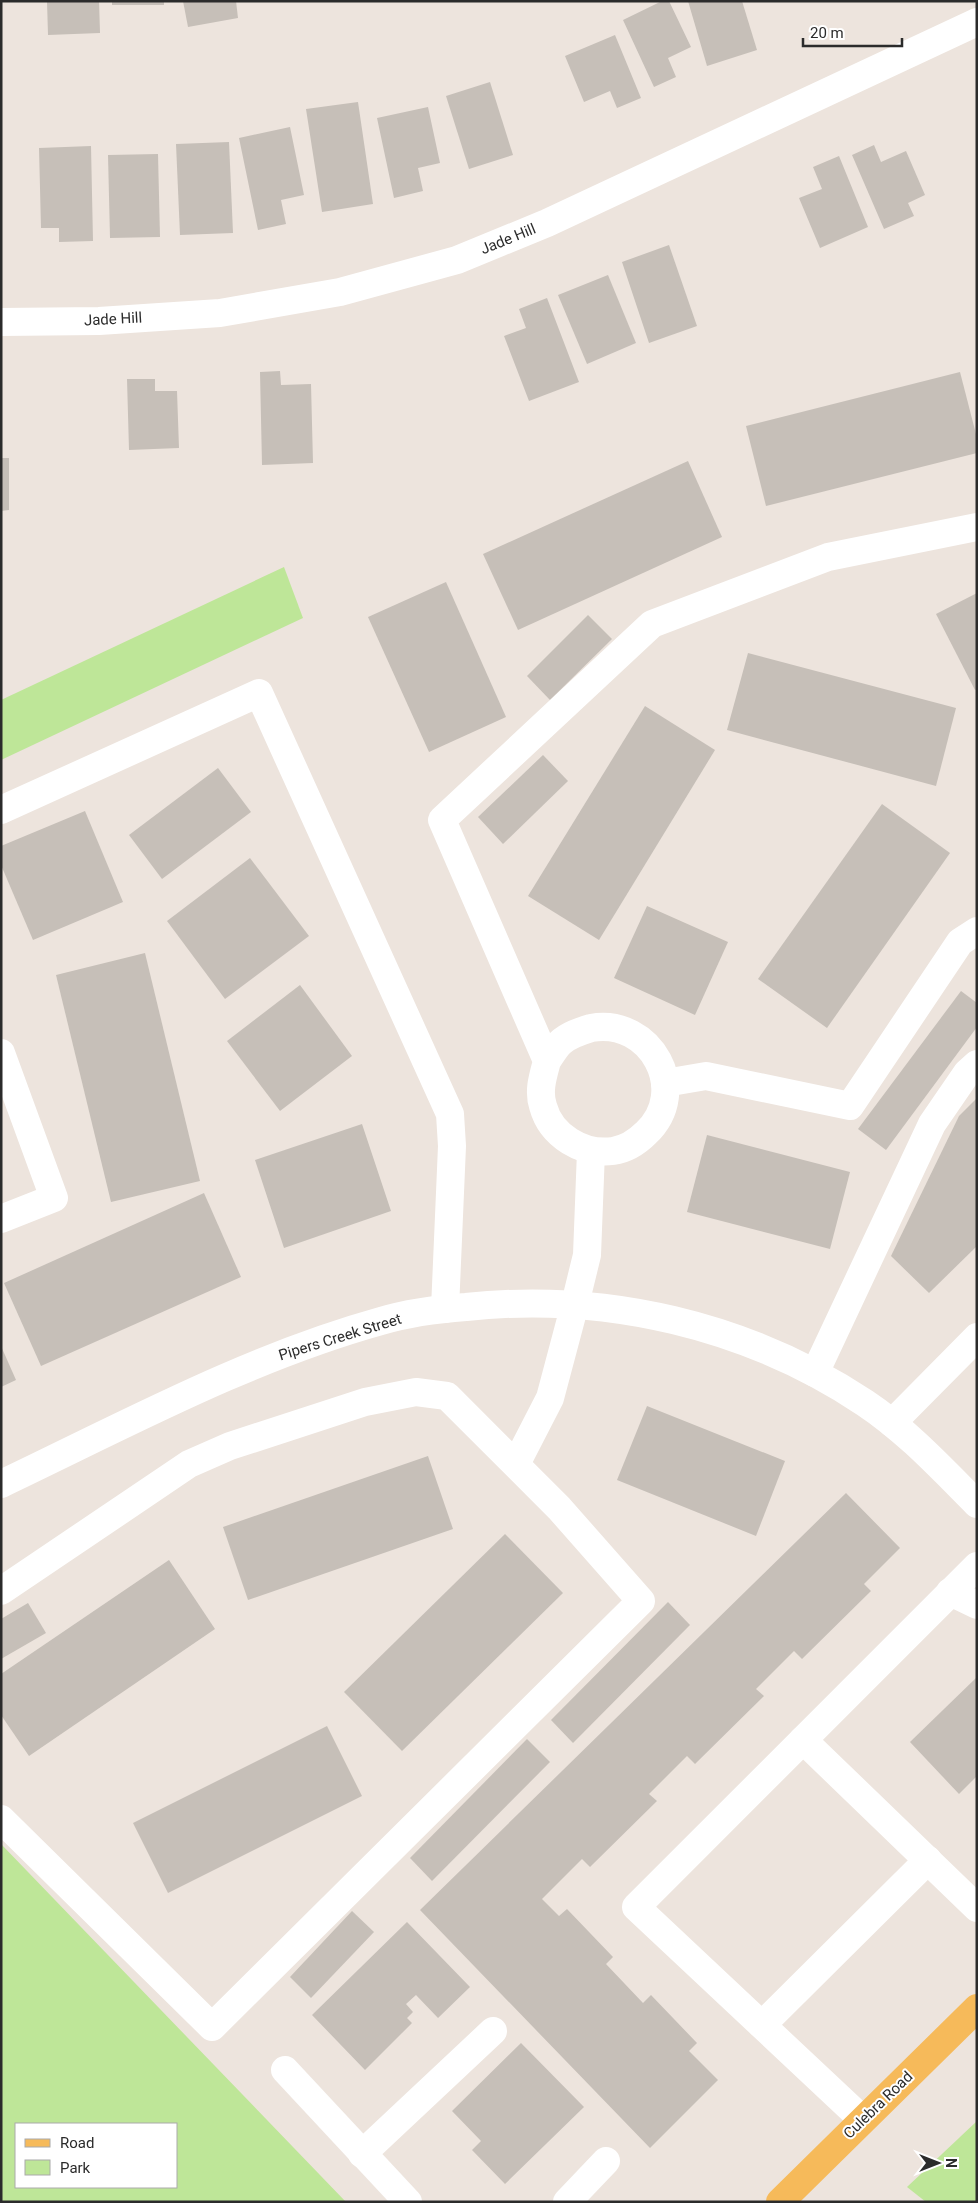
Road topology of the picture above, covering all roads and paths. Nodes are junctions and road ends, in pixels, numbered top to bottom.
1 (977, 22) edge
2 (1, 322) edge
3 (977, 527) edge
4 (1, 810) edge
5 (977, 931) edge
6 (1, 1053) edge
7 (547, 1061) junction
8 (977, 1064) edge
9 (665, 1083) junction
10 (591, 1151) junction
11 (1, 1220) edge
12 (575, 1304) junction
13 (445, 1309) junction
14 (973, 1348) edge
15 (815, 1373) junction
16 (892, 1423) junction
17 (516, 1464) junction
18 (1, 1484) edge
19 (977, 1504) edge
20 (977, 1566) edge
21 (1, 1590) edge
22 (950, 1592) junction
23 (977, 1605) edge
24 (803, 1740) junction
25 (1, 1819) edge
26 (928, 1860) junction
27 (977, 1908) edge
28 (977, 2008) edge
29 (762, 2026) junction
30 (493, 2031) dead end
31 (285, 2070) dead end
32 (863, 2120) junction
33 (362, 2154) junction
34 (606, 2161) dead end
35 (408, 2202) edge
36 (567, 2202) edge
37 (780, 2202) edge

1 - 2 street, Jade Hill
3 - 7 street
4 - 13 street
5 - 9 street
6 - 11 street
7 - 9 street
7 - 10 street
8 - 15 street
9 - 10 street
10 - 12 street
12 - 13 street, Pipers Creek Street
12 - 15 street, Pipers Creek Street
12 - 17 street
13 - 18 street, Pipers Creek Street
14 - 16 street
15 - 16 street, Pipers Creek Street
16 - 19 street, Pipers Creek Street
17 - 21 street
17 - 25 street
20 - 22 street
22 - 23 street
22 - 24 street
24 - 26 street
24 - 29 street
26 - 27 street
26 - 29 street
28 - 32 main road, Culebra Road
29 - 32 street
30 - 33 street
31 - 33 street
32 - 37 main road, Culebra Road
33 - 35 street
34 - 36 street

